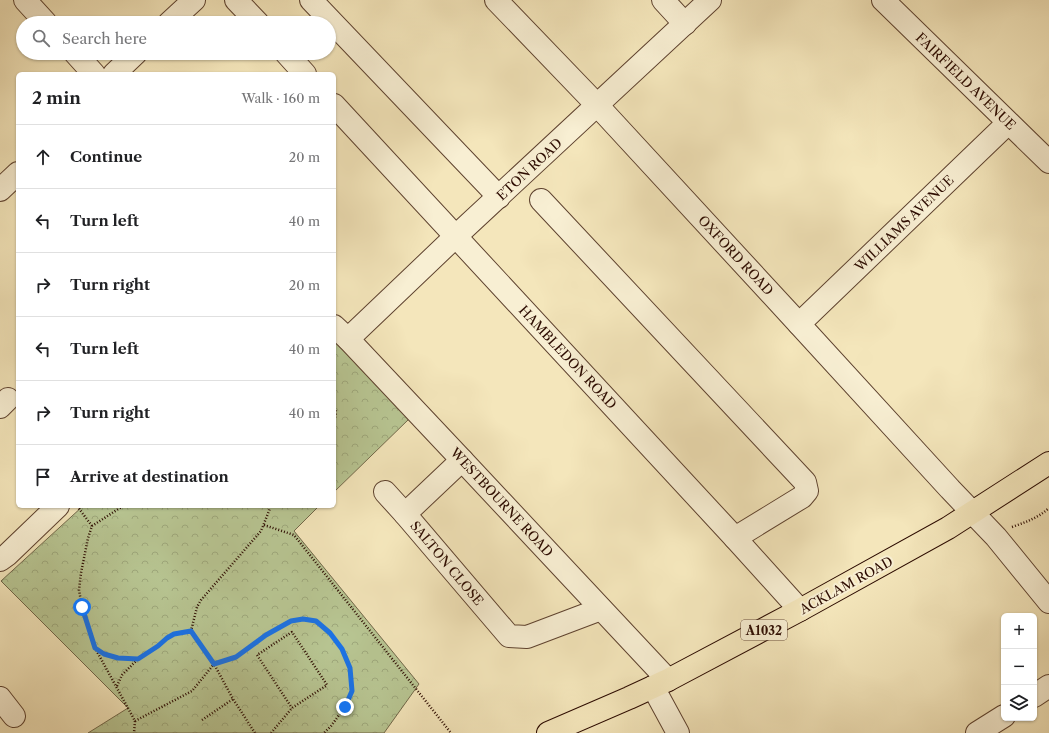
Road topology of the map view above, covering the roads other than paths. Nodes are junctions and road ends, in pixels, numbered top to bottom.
1 (25, 0) edge
2 (194, 0) edge
3 (236, 0) edge
4 (311, 0) edge
5 (496, 0) edge
6 (663, 0) edge
7 (710, 0) edge
8 (883, 0) edge
9 (40, 16) edge
10 (177, 16) edge
11 (251, 16) edge
12 (326, 16) edge
13 (685, 24) junction
14 (336, 26) edge
15 (81, 60) edge
16 (129, 60) edge
17 (292, 60) edge
18 (92, 72) edge
19 (116, 72) edge
20 (303, 72) edge
21 (597, 105) junction
22 (336, 107) edge
23 (1008, 123) junction
24 (1049, 162) edge
25 (16, 175) edge
26 (0, 190) edge
27 (499, 196) junction
28 (541, 200) dead end
29 (456, 236) junction
30 (799, 324) junction
31 (341, 333) edge
32 (462, 460) junction
33 (1049, 463) edge
34 (385, 492) dead end
35 (56, 508) edge
36 (973, 513) junction
37 (405, 514) junction
38 (735, 538) junction
39 (3, 552) edge
40 (1049, 602) edge
41 (601, 609) junction
42 (800, 610) junction
43 (661, 684) junction
44 (1049, 686) edge
45 (1037, 694) edge
46 (0, 698) edge
47 (14, 716) dead end
48 (1001, 718) edge
49 (548, 733) edge
50 (678, 733) edge
51 (977, 733) edge

1 - 9 street
2 - 10 street
3 - 11 street
4 - 12 street
5 - 21 street, OXFORD ROAD
6 - 13 street
7 - 13 street, ETON ROAD
8 - 23 street, FAIRFIELD AVENUE
13 - 21 street, ETON ROAD
14 - 27 street
15 - 18 street
16 - 19 street
17 - 20 street
21 - 27 street, ETON ROAD
21 - 30 street, OXFORD ROAD
22 - 29 street, HAMBLEDON ROAD
23 - 24 street, FAIRFIELD AVENUE
23 - 30 street, WILLIAMS AVENUE
25 - 26 street
27 - 29 street, ETON ROAD
28 - 38 street
29 - 31 street, ETON ROAD
29 - 38 street, HAMBLEDON ROAD
30 - 36 street, OXFORD ROAD
31 - 32 street, WESTBOURNE ROAD
32 - 37 street, SALTON CLOSE
32 - 41 street, WESTBOURNE ROAD
33 - 36 main road, ACKLAM ROAD / A1032
34 - 37 street
35 - 39 street
36 - 40 street, OXFORD ROAD
36 - 42 main road, ACKLAM ROAD / A1032
37 - 41 street, SALTON CLOSE
38 - 42 street, HAMBLEDON ROAD
41 - 43 street, WESTBOURNE ROAD
42 - 43 main road, ACKLAM ROAD / A1032
43 - 49 main road, ACKLAM ROAD / A1032
43 - 50 street, WESTBOURNE ROAD
44 - 45 street
46 - 47 street
48 - 51 street

